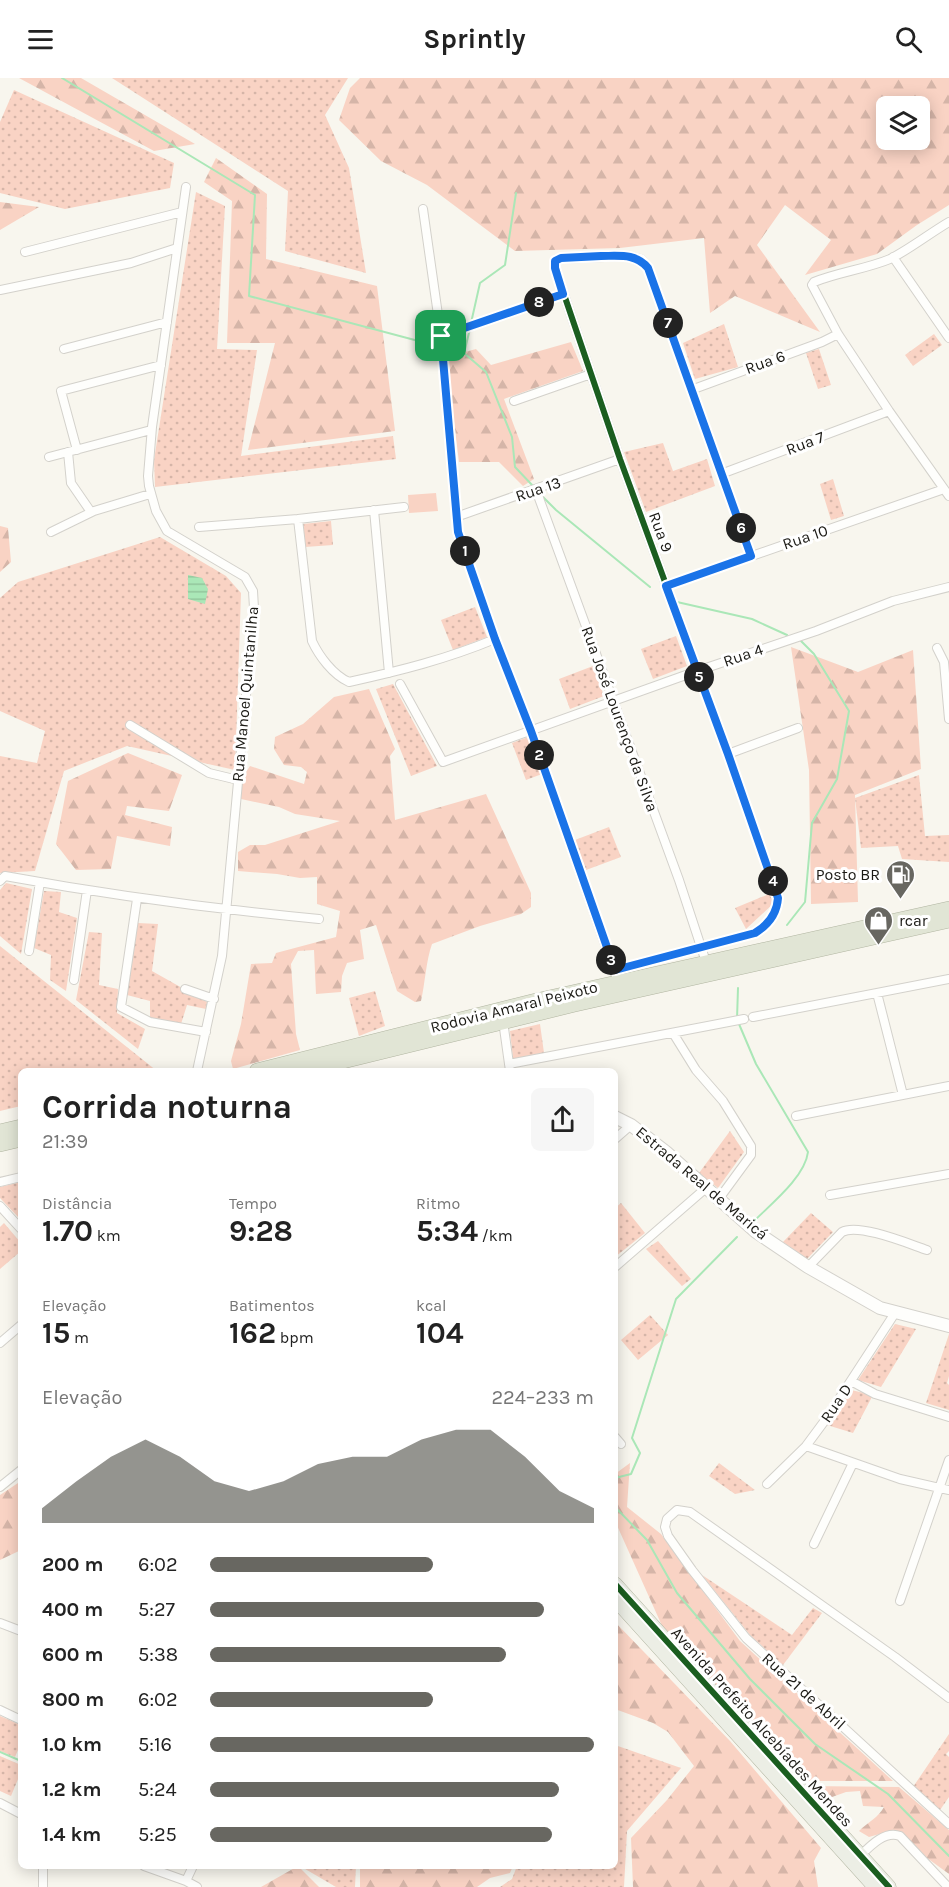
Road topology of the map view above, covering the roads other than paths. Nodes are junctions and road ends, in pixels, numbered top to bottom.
1 (186, 187) dead end
2 (423, 209) dead end
3 (182, 212) junction
4 (949, 222) edge
5 (177, 248) junction
6 (25, 252) dead end
7 (893, 257) junction
8 (0, 290) edge
9 (563, 294) junction
10 (167, 322) junction
11 (838, 334) junction
12 (949, 338) edge
13 (441, 343) junction
14 (64, 349) dead end
15 (160, 365) junction
16 (591, 374) junction
17 (691, 390) junction
18 (514, 401) dead end
19 (889, 411) junction
20 (152, 430) junction
21 (73, 451) junction
22 (49, 457) dead end
23 (620, 459) junction
24 (721, 474) junction
25 (536, 490) junction
26 (947, 492) edge
27 (150, 494) junction
28 (404, 507) dead end
29 (374, 510) junction
30 (91, 512) junction
31 (456, 517) junction
32 (298, 519) junction
33 (199, 527) dead end
34 (51, 532) dead end
35 (751, 556) junction
36 (666, 586) junction
37 (949, 587) edge
38 (495, 639) junction
39 (937, 648) dead end
40 (697, 671) junction
41 (389, 673) junction
42 (400, 684) dead end
43 (614, 701) junction
44 (949, 719) edge
45 (130, 725) dead end
46 (798, 728) dead end
47 (531, 731) junction
48 (728, 754) junction
49 (238, 780) junction
50 (0, 881) edge
51 (40, 882) junction
52 (87, 890) junction
53 (137, 898) junction
54 (949, 909) edge
55 (227, 910) junction
56 (320, 919) dead end
57 (949, 920) edge
58 (29, 951) dead end
59 (704, 955) junction
60 (617, 976) junction
61 (949, 979) edge
62 (74, 980) dead end
63 (185, 989) dead end
64 (877, 993) junction
65 (214, 999) junction
66 (503, 1021) junction
67 (206, 1032) junction
68 (673, 1033) junction
69 (510, 1067) edge
70 (198, 1068) edge
71 (267, 1068) edge
72 (319, 1068) edge
73 (949, 1086) edge
74 (903, 1095) junction
75 (796, 1116) dead end
76 (618, 1118) edge
77 (632, 1125) junction
78 (18, 1129) edge
79 (618, 1137) edge
80 (18, 1139) edge
81 (1, 1142) edge
82 (949, 1174) edge
83 (18, 1178) edge
84 (0, 1182) edge
85 (706, 1188) junction
86 (830, 1196) dead end
87 (718, 1200) junction
88 (0, 1206) edge
89 (3, 1216) edge
90 (18, 1227) edge
91 (927, 1250) dead end
92 (618, 1264) edge
93 (808, 1267) junction
94 (895, 1313) junction
95 (949, 1326) edge
96 (18, 1328) edge
97 (0, 1343) edge
98 (851, 1381) junction
99 (949, 1418) edge
100 (806, 1446) junction
101 (949, 1460) edge
102 (853, 1463) junction
103 (18, 1473) edge
104 (767, 1484) dead end
105 (939, 1487) junction
106 (0, 1488) edge
107 (949, 1490) edge
108 (814, 1544) dead end
109 (618, 1587) edge
110 (900, 1600) dead end
111 (618, 1602) edge
112 (0, 1623) edge
113 (18, 1630) edge
114 (949, 1698) edge
115 (0, 1710) edge
116 (18, 1719) edge
117 (0, 1803) edge
118 (18, 1812) edge
119 (949, 1824) edge
120 (857, 1859) junction
121 (43, 1869) edge
122 (152, 1869) edge
123 (192, 1869) edge
124 (186, 1881) junction
125 (947, 1886) edge
126 (43, 1887) edge
127 (197, 1887) edge
128 (875, 1887) edge
129 (889, 1887) edge

1 - 3 street, Rua Manoel Quintanilha
2 - 13 street
3 - 5 street, Rua Manoel Quintanilha
3 - 6 street
4 - 7 street
5 - 8 street
5 - 10 street, Rua Manoel Quintanilha
7 - 11 street
7 - 12 street
9 - 13 street
9 - 16 street, Rua 9
9 - 17 street, Rua 9
10 - 14 street
10 - 15 street, Rua Manoel Quintanilha
11 - 17 street, Rua 6
11 - 19 street
13 - 31 street
15 - 20 street, Rua Manoel Quintanilha
15 - 21 street
16 - 18 street
16 - 23 street, Rua 9
17 - 24 street
19 - 24 street, Rua 7
19 - 26 street
20 - 21 street
20 - 27 street, Rua Manoel Quintanilha
21 - 22 street
21 - 30 street
23 - 25 street, Rua 13
23 - 36 street, Rua 9
24 - 35 street
25 - 31 street, Rua 13
25 - 43 street, Rua José Lourenço da Silva
26 - 35 street, Rua 10
27 - 30 street
27 - 49 street, Rua Manoel Quintanilha
28 - 29 street
29 - 32 street
29 - 41 street
30 - 34 street
31 - 38 street
32 - 33 street
32 - 41 street
35 - 36 street, Rua 10
36 - 40 street, Rua 9
37 - 40 street, Rua 4
38 - 41 street
38 - 47 street
39 - 44 street
40 - 43 street, Rua 4
40 - 48 street, Rua 9
42 - 47 street, Rua 4
43 - 47 street, Rua 4
43 - 59 street, Rua José Lourenço da Silva
45 - 49 street
46 - 48 street
47 - 60 street
48 - 59 street, Rua 9
49 - 55 street, Rua Manoel Quintanilha
50 - 51 street
51 - 52 street
51 - 58 street
52 - 53 street
52 - 62 street
53 - 55 street
53 - 67 street
54 - 59 highway, Rodovia Amaral Peixoto
55 - 56 street
55 - 65 street, Rua Manoel Quintanilha
57 - 66 highway, Rodovia Amaral Peixoto
59 - 60 highway, Rodovia Amaral Peixoto
60 - 71 highway, Rodovia Amaral Peixoto
61 - 64 street
63 - 65 street
64 - 68 street
64 - 74 street
65 - 67 street, Rua Manoel Quintanilha
66 - 69 street
66 - 72 highway, Rodovia Amaral Peixoto
67 - 70 street, Rua Manoel Quintanilha
68 - 69 street
68 - 87 street
73 - 74 street
74 - 75 street
76 - 77 main road, Estrada Real de Maricá
77 - 79 street
77 - 85 main road, Estrada Real de Maricá
78 - 81 highway
80 - 81 highway
82 - 86 street
83 - 84 street
85 - 87 main road, Estrada Real de Maricá
85 - 92 street
87 - 93 main road, Estrada Real de Maricá
88 - 89 street
89 - 90 street
91 - 93 street
93 - 94 main road, Estrada Real de Maricá
94 - 95 main road, Estrada Real de Maricá
94 - 98 street, Rua D
96 - 97 street
98 - 99 street
98 - 100 street, Rua D
100 - 102 street
100 - 104 street, Rua D
101 - 105 street
102 - 105 street
102 - 108 street
103 - 106 street
105 - 107 street
105 - 110 street
109 - 120 main road, Avenida Prefeito Alcebíades Mendes
111 - 120 main road, Avenida Prefeito Alcebíades Mendes
112 - 113 street
114 - 119 street, Rua 21 de Abril
115 - 116 street
117 - 118 street
120 - 125 street
120 - 128 main road, Avenida Prefeito Alcebíades Mendes
120 - 129 main road, Avenida Prefeito Alcebíades Mendes
121 - 126 street
122 - 124 street
123 - 124 street
124 - 127 street

